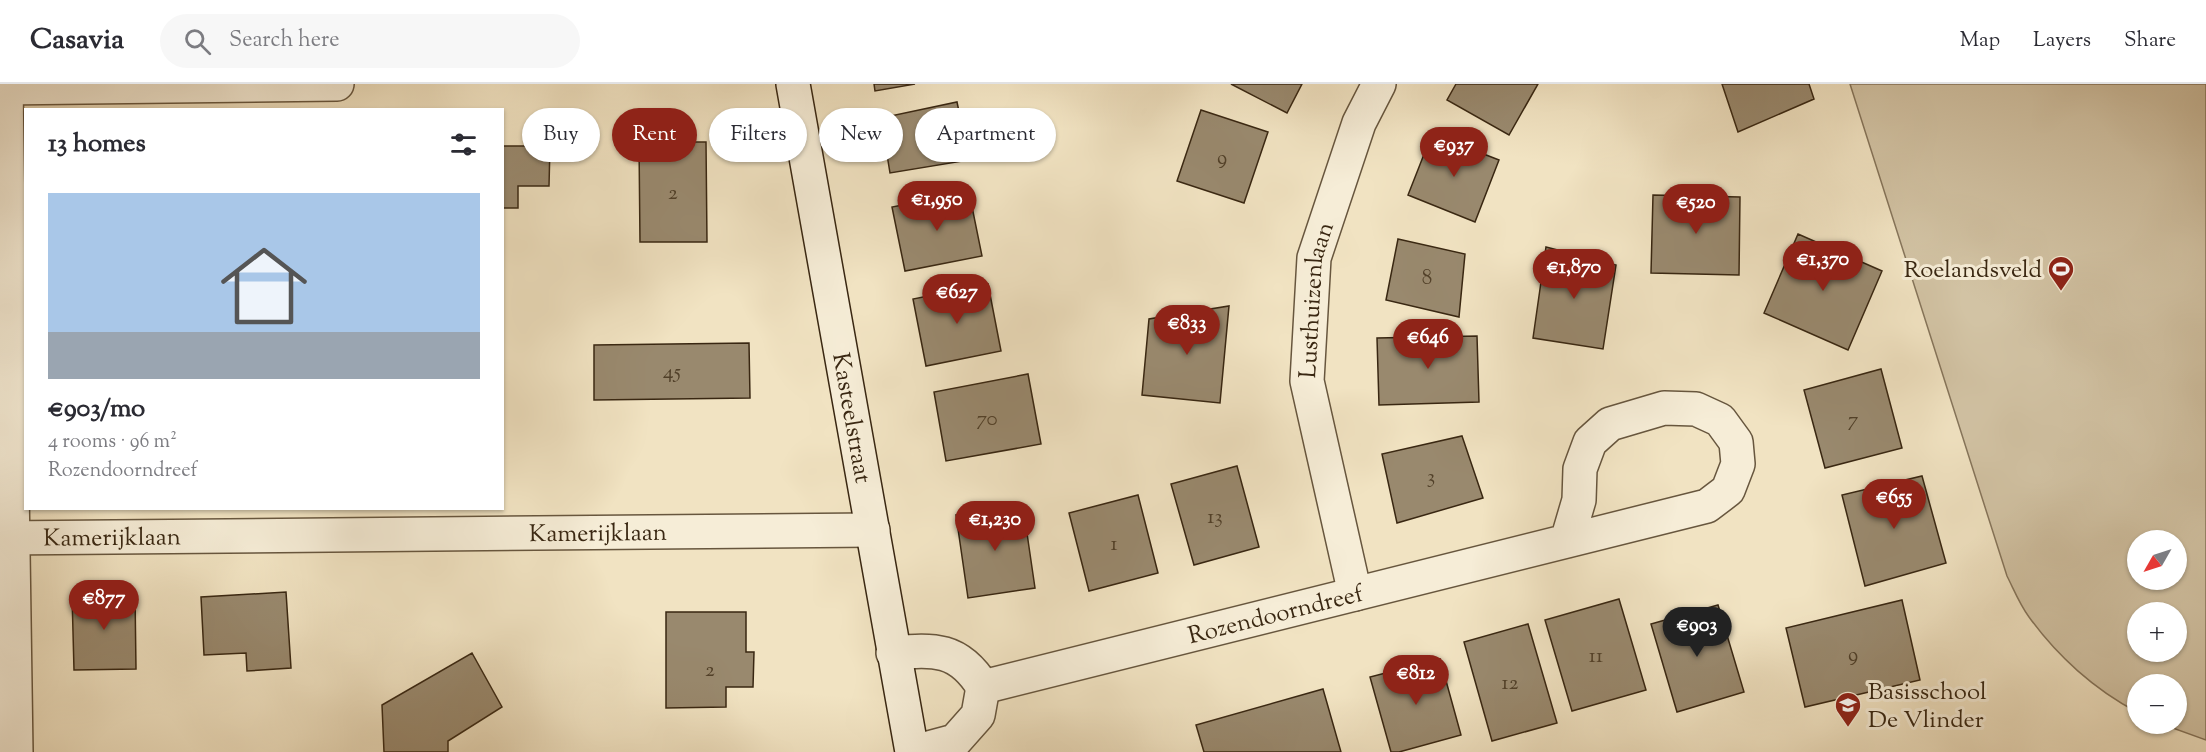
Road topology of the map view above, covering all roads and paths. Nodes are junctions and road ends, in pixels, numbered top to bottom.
1 (337, 84) edge
2 (793, 84) edge
3 (1378, 84) edge
4 (4, 86) edge
5 (873, 530) junction
6 (7, 538) edge
7 (1567, 541) junction
8 (1355, 594) junction
9 (893, 653) junction
10 (983, 687) junction
11 (16, 752) edge
12 (913, 752) edge

1 - 4 street
2 - 5 street, Kasteelstraat
3 - 8 street, Lusthuizenlaan
4 - 6 street
5 - 6 street, Kamerijklaan
5 - 9 street, Kasteelstraat
6 - 11 street
7 - 7 street, Rozendoorndreef
7 - 8 street, Rozendoorndreef
8 - 10 street, Rozendoorndreef
9 - 10 street
9 - 12 street, Kasteelstraat
10 - 12 street

